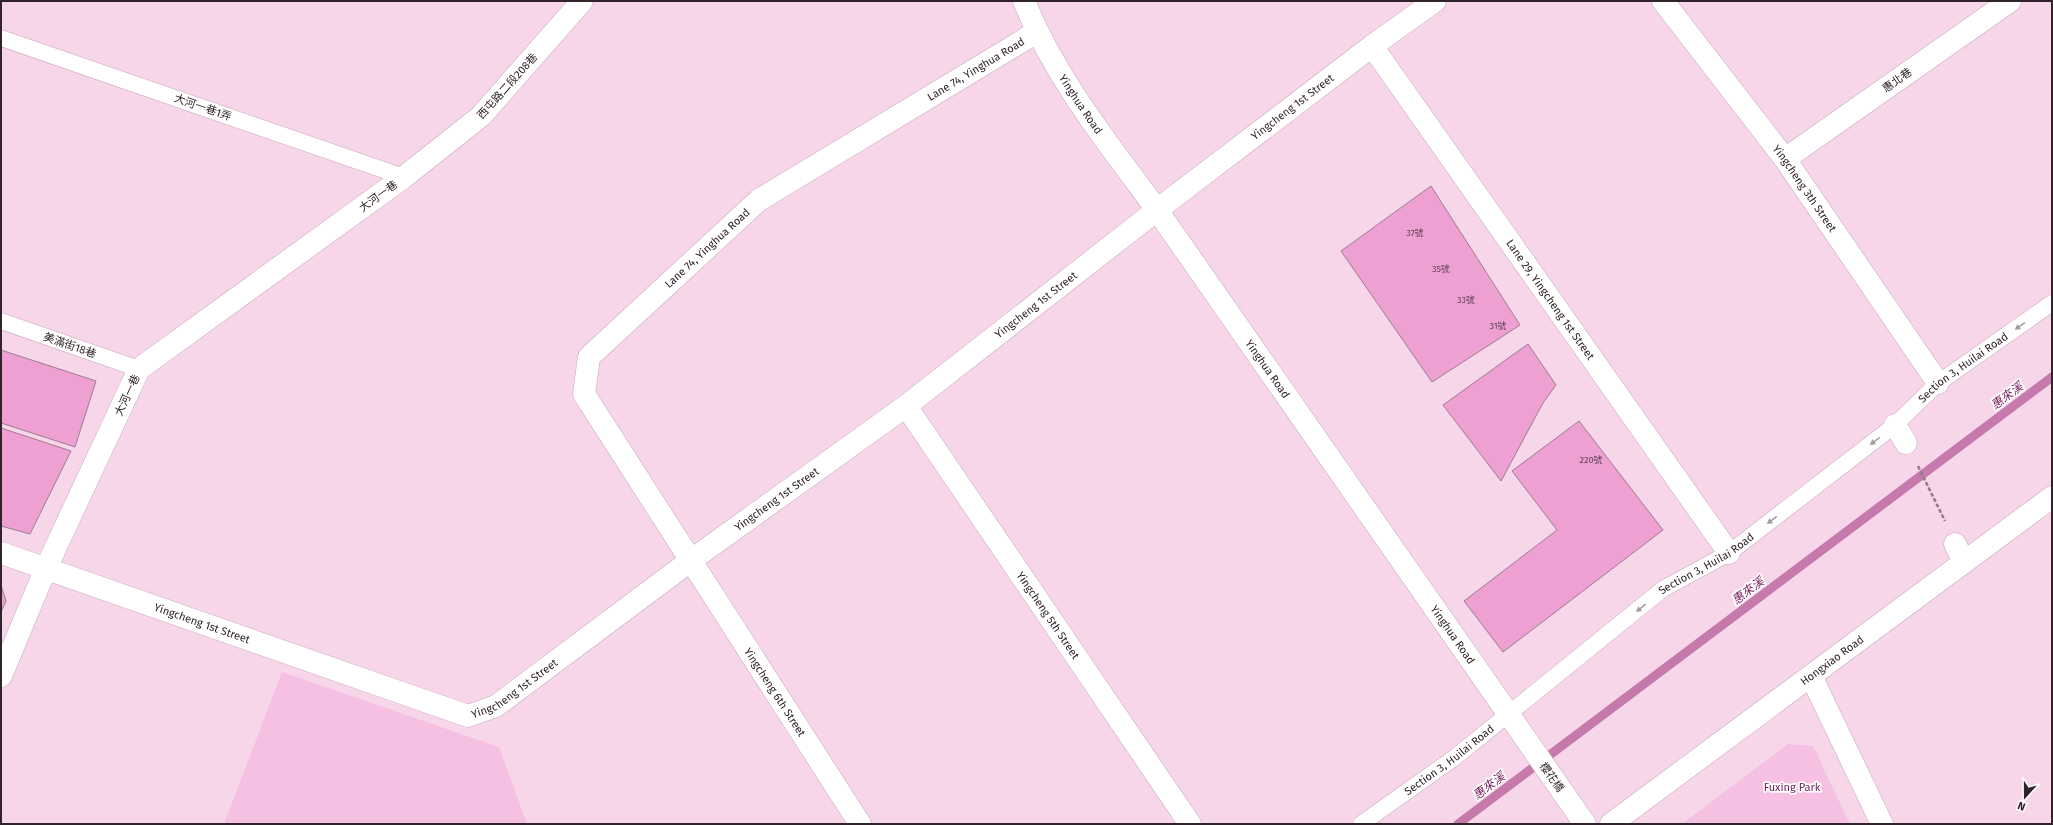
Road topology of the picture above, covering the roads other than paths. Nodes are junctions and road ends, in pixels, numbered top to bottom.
1 (582, 1) edge
2 (1024, 1) edge
3 (1435, 1) edge
4 (1663, 1) edge
5 (2010, 1) edge
6 (1037, 32) junction
7 (1, 38) edge
8 (1372, 46) junction
9 (1785, 159) junction
10 (404, 177) junction
11 (1157, 210) junction
12 (2052, 303) edge
13 (1, 321) edge
14 (138, 369) junction
15 (1938, 383) junction
16 (906, 406) junction
17 (2052, 497) edge
18 (1, 553) edge
19 (1729, 553) junction
20 (690, 561) junction
21 (46, 568) junction
22 (1, 676) edge
23 (1811, 676) junction
24 (1508, 715) junction
25 (1520, 733) joint
26 (1584, 823) edge
27 (860, 824) edge
28 (1190, 824) edge
29 (1360, 824) edge
30 (1612, 824) edge
31 (1882, 824) edge

1 - 10 street, 西屯路二段208巷
2 - 6 street, Yinghua Road
3 - 8 street, Yingcheng 1st Street
4 - 9 street, Yingcheng 3th Street
5 - 9 street, 惠北巷
6 - 11 street, Yinghua Road
6 - 20 street, Lane 74, Yinghua Road
7 - 10 lane, 大河一巷1弄
8 - 11 street, Yingcheng 1st Street
8 - 19 street, Lane 29, Yingcheng 1st Street
9 - 15 street, Yingcheng 3th Street
10 - 14 street, 大河一巷
11 - 16 street, Yingcheng 1st Street
11 - 24 street, Yinghua Road
12 -> 15 lane, Section 3, Huilai Road
13 - 14 lane, 美滿街18巷
14 - 21 street, 大河一巷
15 -> 19 lane, Section 3, Huilai Road
16 - 20 street, Yingcheng 1st Street
16 - 28 street, Yingcheng 5th Street
17 - 23 street, Hongxiao Road
18 - 21 street, Yingcheng 1st Street
19 -> 24 lane, Section 3, Huilai Road
20 - 21 street, Yingcheng 1st Street
20 - 27 street, Yingcheng 6th Street
21 - 22 street, 大河一巷
23 - 30 street, Hongxiao Road
23 - 31 street
24 - 25 street, Yinghua Road
24 - 29 lane, Section 3, Huilai Road
25 - 26 street, 櫻花橋

